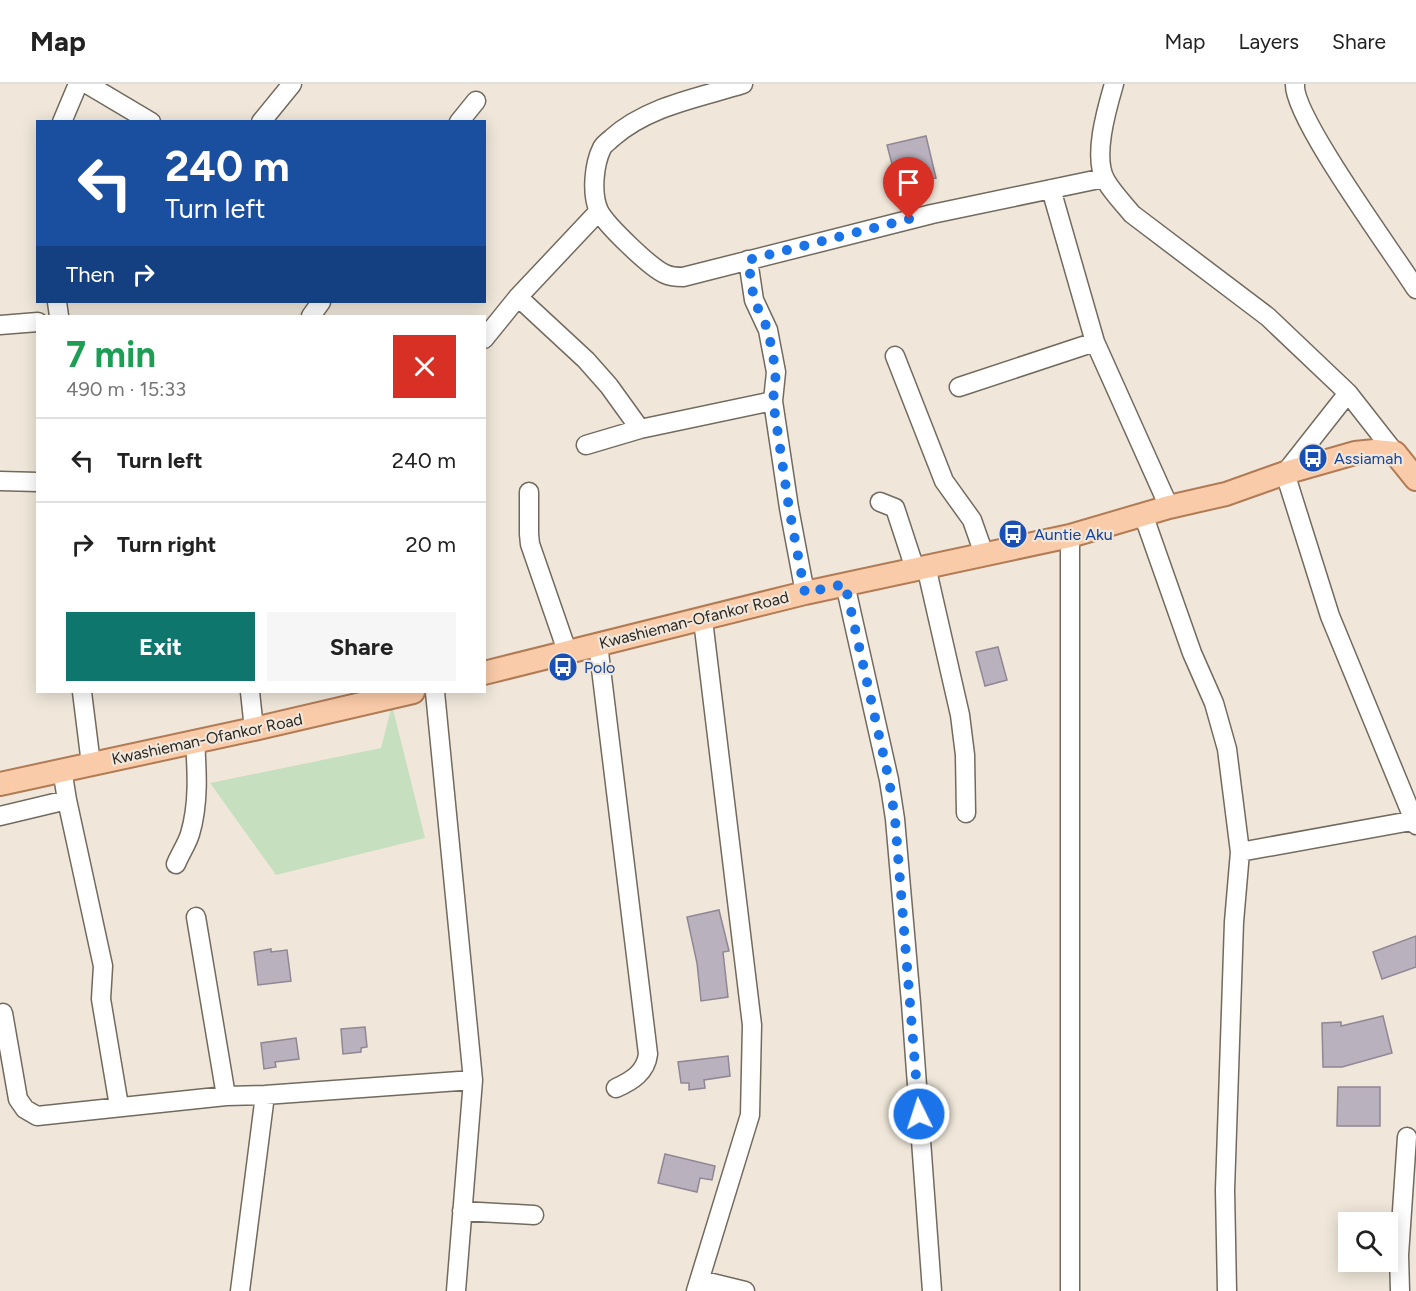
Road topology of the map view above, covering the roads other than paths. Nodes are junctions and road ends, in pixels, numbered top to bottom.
1 (78, 84) edge
2 (87, 84) edge
3 (292, 84) edge
4 (743, 84) edge
5 (1114, 84) edge
6 (1295, 84) edge
7 (476, 101) dead end
8 (63, 120) edge
9 (148, 120) edge
10 (263, 120) edge
11 (461, 120) edge
12 (1104, 178) junction
13 (1051, 189) junction
14 (599, 211) junction
15 (748, 260) junction
16 (1416, 289) edge
17 (518, 297) junction
18 (36, 322) edge
19 (0, 325) edge
20 (486, 337) edge
21 (1095, 342) junction
22 (895, 356) dead end
23 (959, 387) dead end
24 (1348, 393) junction
25 (773, 401) junction
26 (640, 429) junction
27 (586, 445) dead end
28 (1395, 453) junction
29 (1285, 473) junction
30 (1416, 479) edge
31 (0, 481) edge
32 (36, 482) edge
33 (529, 492) dead end
34 (880, 502) dead end
35 (1169, 507) junction
36 (1143, 514) junction
37 (1070, 536) junction
38 (984, 554) junction
39 (920, 567) junction
40 (845, 584) junction
41 (805, 593) junction
42 (703, 620) junction
43 (598, 644) junction
44 (567, 651) junction
45 (486, 672) edge
46 (82, 693) edge
47 (250, 693) edge
48 (401, 693) edge
49 (435, 693) edge
50 (254, 729) junction
51 (195, 741) junction
52 (91, 764) junction
53 (62, 769) junction
54 (0, 784) edge
55 (67, 800) junction
56 (966, 813) dead end
57 (0, 816) edge
58 (1415, 822) edge
59 (1240, 852) junction
60 (176, 864) dead end
61 (196, 916) dead end
62 (3, 1013) dead end
63 (473, 1080) junction
64 (616, 1088) dead end
65 (265, 1095) junction
66 (226, 1096) junction
67 (119, 1106) junction
68 (1407, 1137) dead end
69 (462, 1211) junction
70 (534, 1215) dead end
71 (698, 1285) edge
72 (240, 1291) edge
73 (456, 1291) edge
74 (745, 1291) edge
75 (932, 1291) edge
76 (1070, 1291) edge
77 (1227, 1291) edge
78 (1400, 1291) edge

1 - 8 street
2 - 9 street
3 - 10 street
4 - 14 street
5 - 12 street
6 - 16 street
7 - 11 street
12 - 13 street
12 - 24 street
13 - 15 street
13 - 21 street
14 - 15 street
14 - 17 street
15 - 25 street
17 - 20 street
17 - 26 street
18 - 19 street
21 - 23 street
21 - 35 street
22 - 38 street
24 - 28 street
24 - 29 street
25 - 26 street
25 - 41 street
26 - 27 street
28 - 29 main road, Kwashieman-Ofankor Road
28 - 30 main road
29 - 35 main road, Kwashieman-Ofankor Road
29 - 58 street
31 - 32 street
33 - 44 street
34 - 39 street
35 - 36 main road, Kwashieman-Ofankor Road
36 - 37 main road, Kwashieman-Ofankor Road
36 - 59 street
37 - 38 main road, Kwashieman-Ofankor Road
37 - 76 street
38 - 39 main road, Kwashieman-Ofankor Road
39 - 40 main road, Kwashieman-Ofankor Road
39 - 56 street
40 - 41 main road, Kwashieman-Ofankor Road
40 - 75 street
41 - 42 main road, Kwashieman-Ofankor Road
42 - 43 main road, Kwashieman-Ofankor Road
42 - 71 street
43 - 44 main road, Kwashieman-Ofankor Road
43 - 64 street
44 - 45 main road, Kwashieman-Ofankor Road
46 - 52 street
47 - 50 street
48 - 50 main road, Kwashieman-Ofankor Road
49 - 63 street
50 - 51 main road, Kwashieman-Ofankor Road
51 - 52 main road, Kwashieman-Ofankor Road
51 - 60 street
52 - 53 main road, Kwashieman-Ofankor Road
53 - 54 main road, Kwashieman-Ofankor Road
53 - 55 street
55 - 57 street
55 - 67 street
58 - 59 street
59 - 77 street
61 - 66 street
62 - 67 street
63 - 65 street
63 - 69 street
65 - 66 street
65 - 72 street
66 - 67 street
68 - 78 street
69 - 70 street
69 - 73 street
71 - 74 street

